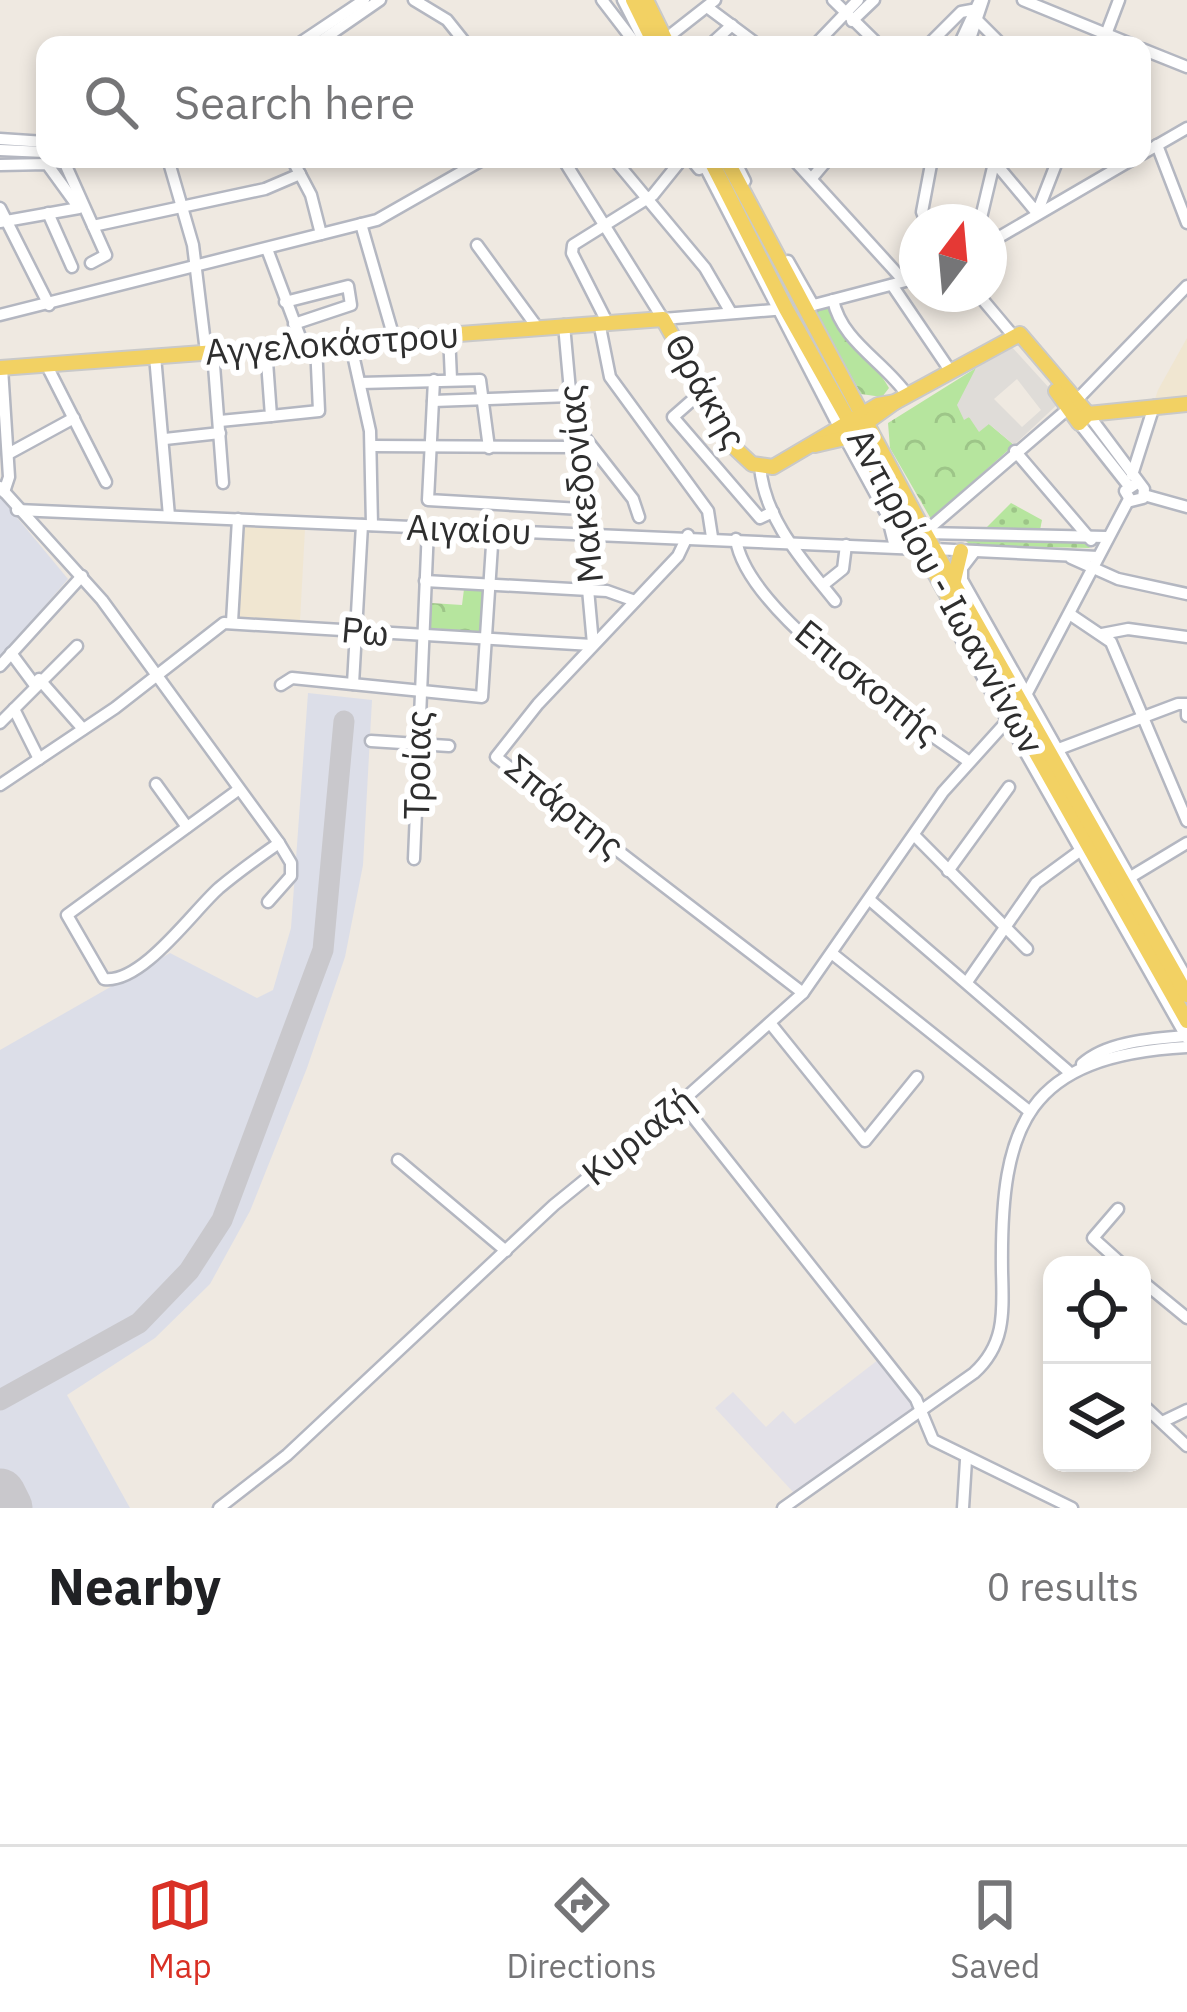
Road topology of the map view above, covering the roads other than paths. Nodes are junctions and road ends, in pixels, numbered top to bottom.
1 (364, 0) edge
2 (380, 0) edge
3 (414, 0) edge
4 (602, 0) edge
5 (623, 0) edge
6 (633, 0) edge
7 (650, 0) edge
8 (833, 0) edge
9 (858, 0) edge
10 (874, 0) edge
11 (1023, 0) edge
12 (1119, 0) edge
13 (711, 4) edge
14 (978, 8) edge
15 (849, 17) junction
16 (732, 25) junction
17 (310, 36) edge
18 (328, 36) edge
19 (460, 36) edge
20 (631, 36) edge
21 (634, 36) edge
22 (651, 36) edge
23 (670, 36) edge
24 (677, 36) edge
25 (720, 36) edge
26 (746, 36) edge
27 (825, 36) edge
28 (869, 36) edge
29 (937, 36) edge
30 (964, 36) edge
31 (996, 36) edge
32 (1098, 36) edge
33 (1105, 36) edge
34 (1151, 53) edge
35 (1187, 67) edge
36 (1187, 128) edge
37 (0, 139) edge
38 (36, 141) edge
39 (1157, 145) junction
40 (1151, 149) edge
41 (0, 150) edge
42 (36, 152) edge
43 (36, 163) edge
44 (0, 165) edge
45 (52, 168) edge
46 (66, 168) edge
47 (171, 168) edge
48 (297, 168) edge
49 (470, 168) edge
50 (569, 168) edge
51 (621, 168) edge
52 (678, 168) edge
53 (719, 168) edge
54 (720, 168) edge
55 (802, 168) edge
56 (820, 168) edge
57 (927, 168) edge
58 (992, 168) edge
59 (1000, 168) edge
60 (1054, 168) edge
61 (1117, 168) edge
62 (300, 174) junction
63 (812, 178) junction
64 (647, 199) junction
65 (923, 204) edge
66 (984, 204) edge
67 (0, 208) edge
68 (182, 208) junction
69 (48, 213) junction
70 (1037, 213) junction
71 (3, 222) edge
72 (361, 224) junction
73 (1187, 224) edge
74 (606, 225) junction
75 (92, 226) junction
76 (1007, 232) edge
77 (321, 234) junction
78 (477, 245) dead end
79 (267, 249) junction
80 (91, 262) dead end
81 (72, 267) dead end
82 (196, 267) junction
83 (899, 275) edge
84 (899, 282) edge
85 (1187, 286) edge
86 (833, 300) junction
87 (285, 302) junction
88 (49, 305) junction
89 (794, 308) junction
90 (730, 311) junction
91 (920, 312) edge
92 (995, 312) edge
93 (1001, 312) edge
94 (0, 315) edge
95 (663, 319) junction
96 (603, 322) junction
97 (294, 324) junction
98 (564, 325) junction
99 (537, 327) junction
100 (449, 334) junction
101 (1018, 336) junction
102 (394, 338) junction
103 (350, 341) junction
104 (309, 344) junction
105 (266, 347) junction
106 (209, 352) junction
107 (155, 356) junction
108 (46, 364) junction
109 (1, 368) edge
110 (951, 372) junction
111 (451, 379) junction
112 (434, 380) junction
113 (359, 383) junction
114 (706, 388) junction
115 (571, 396) junction
116 (901, 399) junction
117 (483, 400) junction
118 (433, 401) junction
119 (1072, 404) junction
120 (1187, 404) edge
121 (1154, 406) junction
122 (271, 416) junction
123 (74, 418) junction
124 (1084, 419) junction
125 (574, 425) junction
126 (854, 426) junction
127 (220, 427) junction
128 (165, 440) junction
129 (372, 446) junction
130 (577, 447) junction
131 (489, 448) junction
132 (433, 449) junction
133 (1015, 451) junction
134 (8, 454) junction
135 (760, 466) junction
136 (1132, 481) junction
137 (106, 482) dead end
138 (223, 483) dead end
139 (2, 490) edge
140 (1144, 495) junction
141 (1129, 500) junction
142 (1187, 507) edge
143 (581, 509) junction
144 (17, 510) junction
145 (772, 512) junction
146 (169, 516) junction
147 (943, 516) junction
148 (639, 517) dead end
149 (238, 519) junction
150 (367, 525) junction
151 (428, 527) junction
152 (493, 530) junction
153 (582, 534) junction
154 (688, 535) junction
155 (712, 537) junction
156 (736, 538) junction
157 (926, 541) junction
158 (791, 543) junction
159 (846, 545) junction
160 (1099, 545) junction
161 (964, 546) junction
162 (895, 548) junction
163 (1066, 555) junction
164 (1093, 570) junction
165 (82, 576) junction
166 (425, 581) junction
167 (823, 585) junction
168 (492, 586) junction
169 (590, 590) junction
170 (951, 591) junction
171 (1187, 594) edge
172 (635, 601) junction
173 (835, 601) dead end
174 (1070, 615) junction
175 (232, 622) junction
176 (357, 630) junction
177 (1102, 634) junction
178 (421, 635) junction
179 (1187, 638) edge
180 (489, 640) junction
181 (593, 645) junction
182 (77, 646) dead end
183 (11, 653) junction
184 (0, 666) edge
185 (156, 677) junction
186 (37, 682) junction
187 (281, 685) dead end
188 (353, 685) junction
189 (418, 692) junction
190 (1026, 695) junction
191 (1187, 704) edge
192 (14, 709) junction
193 (1187, 716) edge
194 (1142, 718) junction
195 (1008, 720) junction
196 (0, 723) edge
197 (83, 729) junction
198 (370, 741) dead end
199 (416, 744) junction
200 (449, 746) dead end
201 (1056, 750) junction
202 (39, 758) junction
203 (1028, 759) junction
204 (968, 761) junction
205 (1051, 770) junction
206 (1074, 783) junction
207 (156, 784) dead end
208 (0, 785) edge
209 (1009, 787) dead end
210 (238, 790) junction
211 (1187, 821) edge
212 (188, 827) junction
213 (1101, 830) junction
214 (914, 836) junction
215 (279, 842) junction
216 (1187, 843) edge
217 (1102, 848) junction
218 (1081, 850) junction
219 (414, 859) dead end
220 (948, 871) junction
221 (1129, 878) junction
222 (1118, 897) junction
223 (871, 901) junction
224 (268, 902) dead end
225 (1118, 918) junction
226 (1005, 928) junction
227 (1027, 949) dead end
228 (835, 955) junction
229 (1180, 957) edge
230 (1145, 966) junction
231 (1162, 974) junction
232 (1187, 979) edge
233 (967, 982) junction
234 (803, 993) junction
235 (1187, 995) edge
236 (1183, 1022) edge
237 (770, 1023) junction
238 (1186, 1040) edge
239 (1135, 1043) junction
240 (1074, 1069) junction
241 (917, 1077) dead end
242 (682, 1102) junction
243 (1030, 1111) junction
244 (398, 1160) dead end
245 (1118, 1209) dead end
246 (506, 1251) junction
247 (1112, 1256) edge
248 (1151, 1288) edge
249 (1187, 1318) edge
250 (1187, 1410) edge
251 (920, 1412) junction
252 (1151, 1412) edge
253 (1162, 1422) junction
254 (1187, 1446) edge
255 (966, 1460) junction
256 (219, 1508) edge
257 (783, 1508) edge
258 (964, 1508) edge
259 (1072, 1508) edge

1 - 17 street
2 - 18 street
3 - 19 street
4 - 20 street
5 - 21 street
6 - 22 main road
7 - 23 main road
8 - 15 street
9 - 15 street
10 - 15 street
11 - 32 street
12 - 33 street
13 - 16 street
13 - 24 street
14 - 29 street
14 - 30 street
14 - 31 street
15 - 27 street
15 - 28 street
16 - 25 street
16 - 26 street
34 - 35 street
36 - 39 street
37 - 38 street
39 - 40 street
39 - 73 street
41 - 42 street
43 - 44 street
45 - 69 street
46 - 75 street
47 - 68 street
48 - 62 street
49 - 72 street
50 - 74 street
51 - 64 street
52 - 64 street
53 - 89 main road, Αντιρρίου - Ιωαννίνων
54 - 89 main road, Αντιρρίου - Ιωαννίνων
55 - 63 street
56 - 63 street
57 - 65 street
58 - 66 street
59 - 70 street
60 - 70 street
61 - 70 street
62 - 68 street
62 - 77 street
63 - 83 street
64 - 74 street
64 - 90 street
67 - 71 street
68 - 75 street
68 - 82 street
69 - 71 street
69 - 81 street
70 - 76 street
71 - 88 street
72 - 77 street
72 - 102 street
74 - 95 street
74 - 96 street
75 - 80 street
77 - 79 street
78 - 99 street
79 - 82 street
79 - 87 street
82 - 88 street
82 - 106 street
84 - 86 street
85 - 119 street
86 - 89 street
86 - 116 street
87 - 97 street
87 - 97 street
88 - 94 street
89 - 90 street
89 - 126 main road, Αντιρρίου - Ιωαννίνων
90 - 95 street
91 - 110 street
92 - 101 street
93 - 101 street
95 - 96 main road, Αγγελοκάστρου
95 - 114 main road, Θράκης
96 - 98 main road, Αγγελοκάστρου
96 - 155 street
97 - 104 street
98 - 99 main road, Αγγελοκάστρου
98 - 115 street, Μακεδονίας
99 - 100 main road, Αγγελοκάστρου
100 - 102 main road, Αγγελοκάστρου
100 - 111 street
101 - 110 main road, Θράκης
101 - 119 main road
102 - 103 main road, Αγγελοκάστρου
103 - 104 main road, Αγγελοκάστρου
103 - 113 street
104 - 105 main road, Αγγελοκάστρου
104 - 122 street
105 - 106 main road, Αγγελοκάστρου
105 - 122 street
106 - 107 main road, Αγγελοκάστρου
106 - 127 street
107 - 108 main road, Αγγελοκάστρου
107 - 128 street
108 - 109 main road, Αγγελοκάστρου
108 - 123 street
109 - 134 street
110 - 116 main road, Θράκης
111 - 112 street
111 - 117 street
112 - 113 street
112 - 118 street
113 - 129 street
114 - 135 main road, Θράκης
114 - 145 street
115 - 117 street
115 - 125 street, Μακεδονίας
116 - 126 main road, Θράκης
117 - 118 street
117 - 131 street
118 - 132 street
119 - 124 main road
119 - 133 street
120 - 121 main road
121 - 124 main road
121 - 136 street
122 - 127 street
123 - 134 street
123 - 137 street
124 - 136 street
125 - 130 street, Μακεδονίας
125 - 148 street
126 - 135 main road, Θράκης
126 - 157 main road, Αντιρρίου - Ιωαννίνων
126 - 162 street
127 - 128 street
127 - 138 street
128 - 146 street
129 - 132 street
129 - 150 street
130 - 131 street
130 - 143 street, Μακεδονίας
131 - 132 street
132 - 143 street
133 - 147 street
133 - 160 street
134 - 139 street
135 - 145 street
136 - 140 street
136 - 141 street
139 - 144 street
140 - 141 street
140 - 142 street
141 - 160 street
143 - 153 street, Μακεδονίας
144 - 146 street, Αιγαίου
144 - 165 street
145 - 158 street
146 - 149 street, Αιγαίου
147 - 157 street
147 - 161 street
149 - 150 street, Αιγαίου
149 - 175 street
150 - 151 street, Αιγαίου
150 - 176 street
151 - 152 street, Αιγαίου
151 - 166 street, Τροίας
152 - 153 street, Αιγαίου
152 - 168 street
153 - 154 street, Αιγαίου
153 - 169 street, Μακεδονίας
154 - 155 street, Αιγαίου
154 - 172 street, Σπάρτης
155 - 156 street, Αιγαίου
156 - 158 street, Αιγαίου
156 - 204 street, Επισκοπής
157 - 161 street, Αιγαίου
157 - 162 street, Αιγαίου
157 - 170 main road, Αντιρρίου - Ιωαννίνων
158 - 159 street, Αιγαίου
158 - 167 street
159 - 162 street, Αιγαίου
159 - 167 street
160 - 161 street
160 - 163 street
160 - 164 street
161 - 163 street
161 - 170 main road
161 - 190 street
163 - 164 street
164 - 171 street
164 - 174 street
165 - 183 street
165 - 185 street
166 - 168 street
166 - 178 street, Τροίας
167 - 173 street
168 - 169 street
168 - 180 street
169 - 172 street
169 - 181 street, Μακεδονίας
170 - 195 street
170 - 205 main road, Αντιρρίου - Ιωαννίνων
172 - 181 street, Σπάρτης
174 - 177 street
174 - 190 street
175 - 176 street, Ρω
175 - 185 street
176 - 178 street, Ρω
176 - 188 street
177 - 179 street
177 - 194 street
178 - 180 street, Ρω
178 - 189 street, Τροίας
180 - 181 street, Ρω
180 - 189 street
181 - 234 street, Σπάρτης
182 - 186 street
183 - 184 street
183 - 186 street
185 - 197 street
185 - 210 street
186 - 192 street
186 - 197 street
187 - 188 street
188 - 189 street
189 - 199 street, Τροίας
190 - 201 street
191 - 193 street
191 - 194 street
192 - 196 street
192 - 202 street
194 - 201 street
194 - 211 street
195 - 203 street
195 - 204 street, Κυριαζή
197 - 202 street
198 - 199 street
199 - 200 street
199 - 219 street, Τροίας
201 - 206 street
202 - 208 street
203 - 205 main road
203 - 218 street
204 - 214 street, Κυριαζή
205 - 206 main road
205 - 217 main road, Αντιρρίου - Ιωαννίνων
205 - 222 main road, Αντιρρίου - Ιωαννίνων
206 - 213 street
207 - 212 street
209 - 220 street
210 - 212 street
210 - 215 street
212 - 215 street
213 - 217 main road
213 - 221 street
214 - 220 street
214 - 223 street, Κυριαζή
215 - 224 street
216 - 221 street
217 - 235 main road, Αντιρρίου - Ιωαννίνων
218 - 225 street
218 - 226 street
220 - 226 street
221 - 229 street
222 - 225 main road
222 - 231 main road, Αντιρρίου - Ιωαννίνων
223 - 228 street, Κυριαζή
223 - 233 street
225 - 230 street
226 - 227 street
226 - 233 street
228 - 234 street, Κυριαζή
228 - 243 street
229 - 232 street
230 - 231 main road
230 - 236 street
231 - 236 main road, Αντιρρίου - Ιωαννίνων
233 - 240 street
234 - 237 street, Κυριαζή
236 - 238 street
236 - 239 street
237 - 241 street
237 - 242 street, Κυριαζή
238 - 239 street
238 - 240 street
239 - 240 street
240 - 243 street
242 - 246 street, Κυριαζή
242 - 251 street
243 - 251 street
244 - 246 street
245 - 247 street
246 - 256 street, Κυριαζή
248 - 249 street
250 - 253 street
251 - 255 street
251 - 257 street
252 - 253 street
253 - 254 street
255 - 258 street
255 - 259 street

